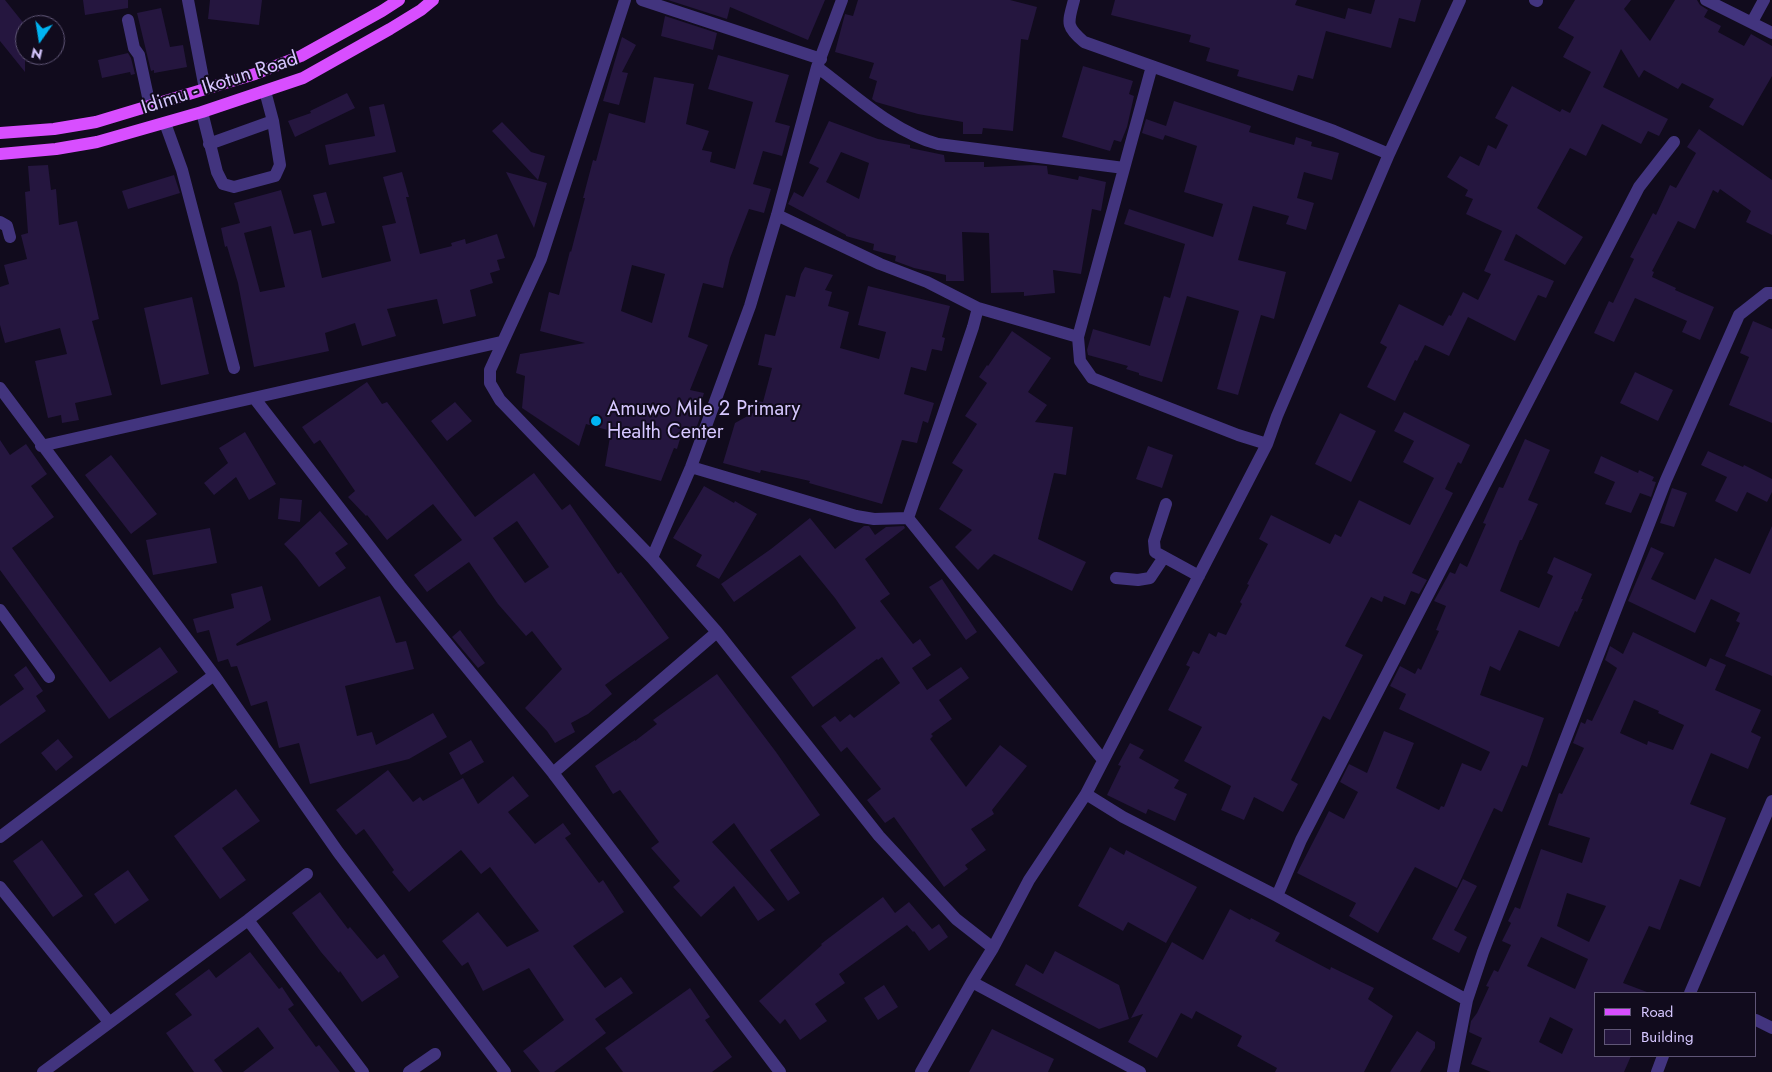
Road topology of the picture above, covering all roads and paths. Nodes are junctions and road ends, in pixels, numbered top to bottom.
1 (188, 0) edge
2 (399, 0) edge
3 (433, 0) edge
4 (625, 0) edge
5 (642, 0) edge
6 (842, 0) edge
7 (1074, 0) edge
8 (1460, 0) edge
9 (1706, 0) edge
10 (1764, 0) edge
11 (128, 20) dead end
12 (1752, 22) junction
13 (1772, 33) edge
14 (819, 63) junction
15 (1152, 66) junction
16 (204, 89) junction
17 (265, 91) junction
18 (179, 98) junction
19 (150, 106) junction
20 (202, 112) junction
21 (185, 117) junction
22 (273, 122) junction
23 (164, 123) junction
24 (0, 133) edge
25 (1674, 142) dead end
26 (209, 144) junction
27 (0, 154) edge
28 (1389, 154) junction
29 (1124, 168) junction
30 (777, 215) junction
31 (0, 222) edge
32 (10, 237) dead end
33 (1772, 293) edge
34 (978, 308) junction
35 (1078, 338) junction
36 (501, 342) junction
37 (234, 368) dead end
38 (0, 388) edge
39 (255, 399) junction
40 (1267, 444) junction
41 (42, 446) junction
42 (691, 468) junction
43 (1166, 504) dead end
44 (908, 518) junction
45 (1164, 557) junction
46 (652, 558) junction
47 (1199, 576) junction
48 (1116, 578) dead end
49 (0, 610) edge
50 (717, 632) junction
51 (214, 675) junction
52 (49, 676) dead end
53 (1103, 760) junction
54 (553, 773) junction
55 (1086, 794) junction
56 (1772, 801) edge
57 (0, 837) edge
58 (306, 874) dead end
59 (0, 887) edge
60 (1277, 896) junction
61 (248, 920) junction
62 (993, 948) junction
63 (972, 982) junction
64 (1695, 992) edge
65 (1467, 1000) junction
66 (1757, 1020) edge
67 (109, 1022) junction
68 (1772, 1028) edge
69 (435, 1054) dead end
70 (1663, 1057) edge
71 (44, 1072) edge
72 (363, 1072) edge
73 (410, 1072) edge
74 (505, 1072) edge
75 (780, 1072) edge
76 (921, 1072) edge
77 (1140, 1072) edge
78 (1453, 1072) edge
79 (1657, 1072) edge

1 - 16 street
2 - 16 main road
3 - 17 main road, Idimu - Ikotun Road
4 - 36 street
5 - 14 street
6 - 14 street
7 - 15 street
8 - 28 street
9 - 12 street
10 - 12 street
11 - 19 street
12 - 13 street
14 - 29 street
14 - 30 street
15 - 28 street
15 - 29 street
16 - 18 main road
17 - 20 main road, Idimu - Ikotun Road
17 - 22 street
18 - 19 main road
18 - 21 main road
19 - 24 main road
20 - 21 main road, Idimu - Ikotun Road
20 - 26 street
21 - 23 main road, Idimu - Ikotun Road
22 - 26 street
22 - 26 street
23 - 27 main road, Idimu - Ikotun Road
23 - 37 street
25 - 60 street
28 - 40 street
29 - 35 street
30 - 34 street
30 - 42 street
31 - 32 street
33 - 65 street
34 - 35 street
34 - 44 street
35 - 40 street
36 - 39 street
36 - 46 street
38 - 41 street
39 - 41 street
39 - 54 street
40 - 47 street
41 - 51 street
42 - 44 street
42 - 46 street
43 - 45 street
44 - 53 street
45 - 47 street
45 - 48 street
46 - 50 street
47 - 53 street
49 - 52 street
50 - 54 street
50 - 62 street
51 - 57 street
51 - 74 street
53 - 55 street
54 - 75 street
55 - 60 street
55 - 62 street
56 - 64 street
58 - 61 street
59 - 67 street
60 - 65 street
61 - 67 street
61 - 72 street
62 - 63 street
63 - 76 street
63 - 77 street
65 - 78 street
66 - 68 street
67 - 71 street
69 - 73 street
70 - 79 street

